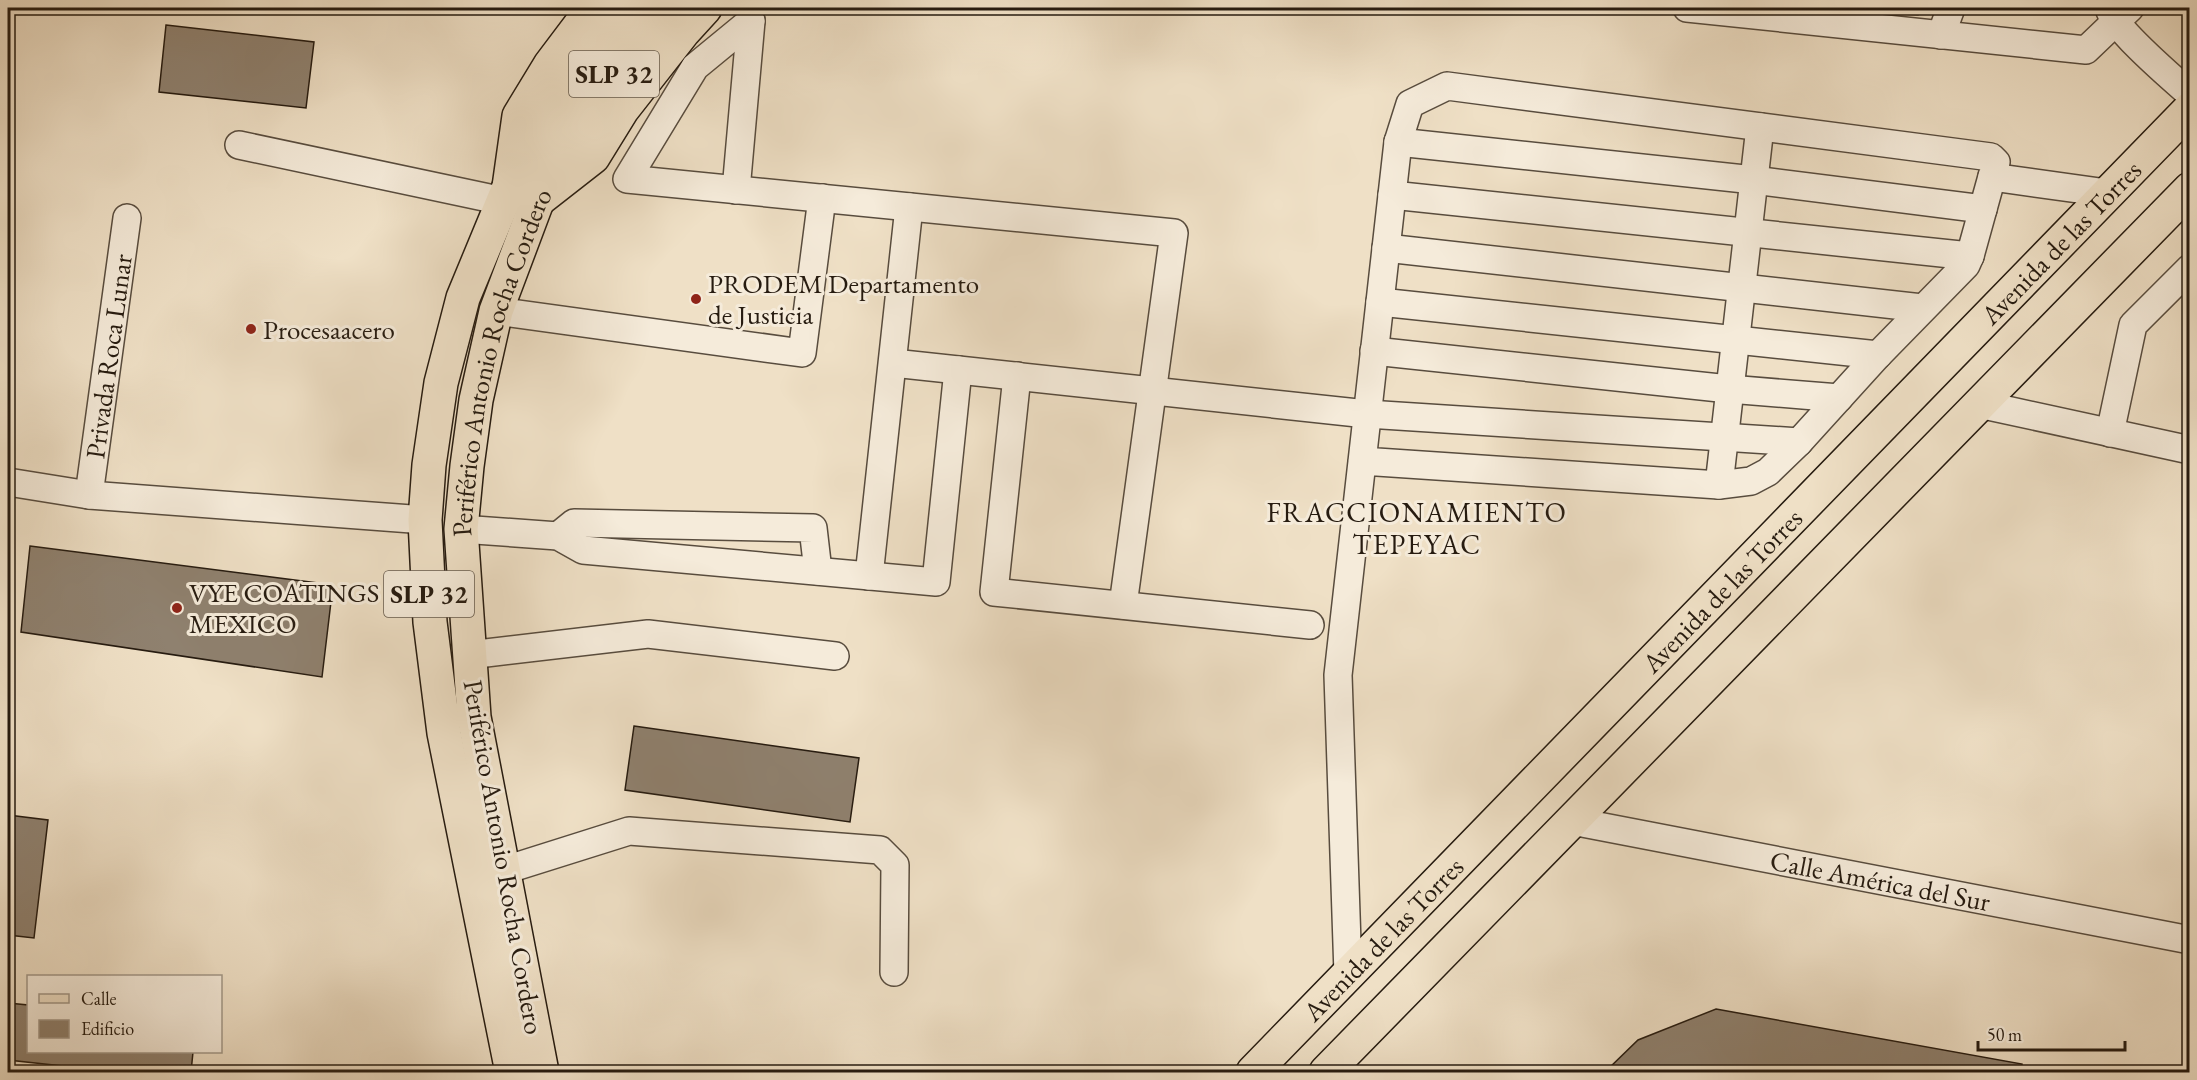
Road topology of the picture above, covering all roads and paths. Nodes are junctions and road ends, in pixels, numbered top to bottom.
1 (593, 8) edge
2 (626, 8) edge
3 (665, 8) edge
4 (705, 8) edge
5 (1687, 8) edge
6 (1951, 8) edge
7 (2118, 12) edge
8 (1808, 14) edge
9 (1941, 35) junction
10 (2190, 94) edge
11 (2190, 109) edge
12 (1760, 127) junction
13 (555, 136) junction
14 (1398, 142) junction
15 (239, 145) dead end
16 (1992, 177) junction
17 (1754, 180) junction
18 (2190, 189) edge
19 (736, 190) junction
20 (506, 194) junction
21 (2108, 194) junction
22 (1392, 195) junction
23 (822, 198) junction
24 (537, 202) junction
25 (909, 207) junction
26 (1983, 209) junction
27 (127, 218) dead end
28 (1748, 233) junction
29 (1386, 248) junction
30 (1970, 256) junction
31 (2190, 268) edge
32 (1741, 288) junction
33 (1380, 302) junction
34 (1922, 308) junction
35 (496, 311) junction
36 (1734, 341) junction
37 (1374, 351) junction
38 (1878, 355) junction
39 (892, 363) junction
40 (958, 370) junction
41 (1017, 376) junction
42 (1729, 389) junction
43 (1153, 391) junction
44 (1839, 398) junction
45 (1979, 404) junction
46 (1367, 414) junction
47 (2110, 433) junction
48 (1724, 437) junction
49 (1799, 442) junction
50 (2190, 450) edge
51 (1362, 461) junction
52 (8, 482) edge
53 (1719, 485) junction
54 (89, 495) junction
55 (425, 520) junction
56 (461, 529) junction
57 (558, 536) junction
58 (818, 571) junction
59 (869, 576) junction
60 (1123, 605) junction
61 (1310, 625) dead end
62 (469, 655) junction
63 (835, 656) dead end
64 (1572, 821) junction
65 (502, 871) junction
66 (2190, 940) edge
67 (894, 972) dead end
68 (1348, 974) junction
69 (512, 1072) edge
70 (542, 1072) edge
71 (1253, 1072) edge
72 (1326, 1072) edge

1 - 20 main road
2 - 13 main road, Periférico Antonio Rocha Cordero / SLP 32
3 - 13 main road, Periférico Antonio Rocha Cordero / SLP 32
4 - 24 main road
5 - 8 street
6 - 9 street
7 - 9 street
7 - 10 street
8 - 9 street
11 - 21 main road, Avenida de las Torres
12 - 14 street
12 - 16 street
12 - 17 street
13 - 20 main road, Periférico Antonio Rocha Cordero / SLP 32
13 - 24 main road, Periférico Antonio Rocha Cordero / SLP 32
14 - 17 street
14 - 22 street
15 - 20 street
16 - 21 street
16 - 26 street
17 - 26 street
17 - 28 street
18 - 45 main road, Avenida de las Torres
19 - 19 street
19 - 23 street
20 - 55 main road, Periférico Antonio Rocha Cordero / SLP 32
21 - 68 main road, Avenida de las Torres
22 - 28 street
22 - 29 street
23 - 25 street
23 - 35 street
24 - 35 main road, Periférico Antonio Rocha Cordero / SLP 32
25 - 39 street
25 - 43 street
26 - 30 street
27 - 54 street, Privada Roca Lunar
28 - 30 street
28 - 32 street
29 - 32 street
29 - 33 street
30 - 34 street
31 - 47 street
32 - 34 street
32 - 36 street
33 - 36 street
33 - 37 street
34 - 38 street
35 - 56 main road, Periférico Antonio Rocha Cordero / SLP 32
36 - 38 street
36 - 42 street
37 - 42 street
37 - 46 street
38 - 44 street
39 - 40 street
39 - 59 street
40 - 41 street
40 - 59 street
41 - 43 street
41 - 60 street
42 - 44 street
42 - 48 street
43 - 46 street
43 - 60 street
44 - 49 street
45 - 47 street
45 - 64 main road, Avenida de las Torres
46 - 48 street
46 - 51 street
47 - 50 street
48 - 49 street
48 - 53 street
49 - 53 street
51 - 53 street
51 - 68 street
52 - 54 street
54 - 55 street
55 - 69 main road, Periférico Antonio Rocha Cordero / SLP 32
56 - 57 street
56 - 62 main road, Periférico Antonio Rocha Cordero / SLP 32
57 - 58 street
57 - 58 street
58 - 59 street
60 - 61 street
62 - 63 street
62 - 65 main road, Periférico Antonio Rocha Cordero / SLP 32
64 - 66 street, Calle América del Sur
64 - 72 main road, Avenida de las Torres
65 - 67 street
65 - 70 main road, Periférico Antonio Rocha Cordero / SLP 32
68 - 71 main road, Avenida de las Torres

